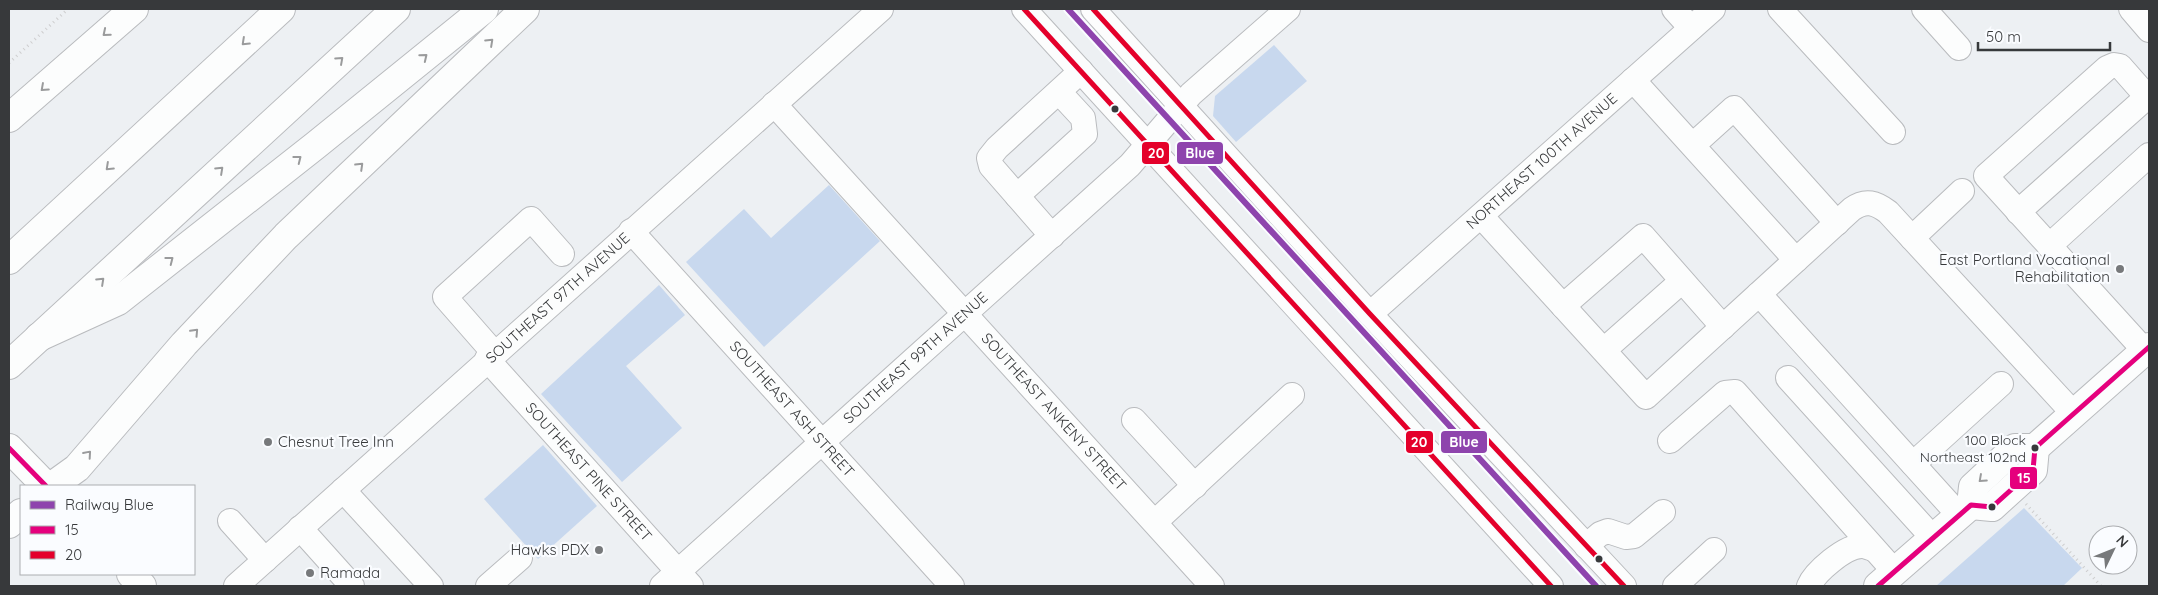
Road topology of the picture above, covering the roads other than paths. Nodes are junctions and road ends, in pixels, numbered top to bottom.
1 (134, 9) edge
2 (281, 9) edge
3 (396, 9) edge
4 (484, 9) edge
5 (525, 9) edge
6 (881, 9) edge
7 (1024, 9) edge
8 (1093, 9) edge
9 (1288, 9) edge
10 (1674, 9) edge
11 (1713, 9) edge
12 (1780, 9) edge
13 (1924, 9) edge
14 (2130, 9) edge
15 (1691, 28) junction
16 (2149, 30) edge
17 (1959, 48) dead end
18 (1081, 71) junction
19 (1634, 80) junction
20 (1059, 92) junction
21 (2148, 98) edge
22 (774, 104) junction
23 (1181, 106) junction
24 (9, 118) edge
25 (1893, 132) dead end
26 (1148, 144) junction
27 (1693, 145) junction
28 (2149, 155) edge
29 (1962, 191) dead end
30 (1017, 196) junction
31 (2018, 212) junction
32 (1481, 216) junction
33 (1837, 223) junction
34 (632, 230) junction
35 (1052, 236) junction
36 (1912, 238) junction
37 (2049, 246) junction
38 (562, 254) dead end
39 (9, 260) edge
40 (1796, 260) junction
41 (1682, 281) junction
42 (1759, 294) junction
43 (1563, 306) junction
44 (966, 314) junction
45 (1370, 314) junction
46 (1723, 327) junction
47 (39, 337) junction
48 (2147, 349) edge
49 (1604, 350) junction
50 (490, 356) junction
51 (9, 365) edge
52 (1788, 378) dead end
53 (2001, 384) dead end
54 (1292, 395) dead end
55 (2074, 414) junction
56 (1134, 420) dead end
57 (1670, 441) dead end
58 (823, 443) junction
59 (2035, 448) junction
60 (12, 452) edge
61 (1913, 464) junction
62 (45, 485) edge
63 (53, 485) edge
64 (1195, 486) junction
65 (343, 490) junction
66 (1965, 510) junction
67 (1663, 512) dead end
68 (20, 514) edge
69 (230, 521) dead end
70 (1155, 522) junction
71 (9, 524) edge
72 (300, 528) junction
73 (1933, 538) junction
74 (1586, 546) junction
75 (1873, 549) junction
76 (1714, 550) dead end
77 (520, 558) dead end
78 (265, 560) junction
79 (132, 575) edge
80 (1886, 579) edge
81 (677, 582) edge
82 (240, 585) edge
83 (142, 586) edge
84 (352, 586) edge
85 (431, 586) edge
86 (488, 586) edge
87 (952, 586) edge
88 (1212, 586) edge
89 (1551, 586) edge
90 (1624, 586) edge
91 (1675, 586) edge
92 (1809, 586) edge

1 -> 24 main road
2 -> 39 main road
47 -> 3 main road
47 -> 4 main road
63 -> 5 main road
6 - 22 street, SOUTHEAST 97TH AVENUE
7 - 18 street
8 - 23 street
9 - 23 street, SOUTHEAST 99TH AVENUE
10 - 15 street
11 - 15 street, NORTHEAST 100TH AVENUE
12 - 25 street
13 - 17 street
14 - 16 street
15 - 19 street, NORTHEAST 100TH AVENUE
18 - 20 street
18 - 26 street
19 - 27 street
19 - 32 street, NORTHEAST 100TH AVENUE
20 - 30 street
20 - 30 street
21 - 31 street
21 - 31 street
22 - 34 street, SOUTHEAST 97TH AVENUE
22 - 44 street, SOUTHEAST ANKENY STREET
23 - 26 street, SOUTHEAST 99TH AVENUE
23 - 45 street
26 - 35 street, SOUTHEAST 99TH AVENUE
26 - 89 street
27 - 33 street
27 - 40 street
28 - 37 street
29 - 36 street
30 - 35 street
31 - 37 street
32 - 43 street
32 - 45 street, NORTHEAST 100TH AVENUE
33 - 36 street
33 - 40 street
34 - 50 street, SOUTHEAST 97TH AVENUE
34 - 58 street, SOUTHEAST ASH STREET
35 - 44 street, SOUTHEAST 99TH AVENUE
36 - 55 street
37 - 48 street
38 - 50 street, SOUTHEAST PINE STREET
40 - 42 street
41 - 43 street
41 - 46 street
41 - 49 street
42 - 46 street
42 - 61 street
43 - 49 street
44 - 58 street, SOUTHEAST 99TH AVENUE
44 - 70 street, SOUTHEAST ANKENY STREET
45 - 74 street
46 - 49 street
47 - 51 main road
48 - 55 main road
50 - 65 street, SOUTHEAST 97TH AVENUE
50 - 81 street, SOUTHEAST PINE STREET
52 - 73 street
53 - 61 street
54 - 64 street
55 - 59 main road
56 - 64 street
57 - 75 street
58 - 81 street, SOUTHEAST 99TH AVENUE
58 - 87 street, SOUTHEAST ASH STREET
59 -> 66 main road
59 - 66 main road
60 - 62 main road
61 - 66 street
64 - 70 street
65 - 72 street, SOUTHEAST 97TH AVENUE
65 - 85 street
66 - 73 main road
67 - 74 street
68 - 71 main road
69 - 78 street
70 - 88 street, SOUTHEAST ANKENY STREET
72 - 78 street, SOUTHEAST 97TH AVENUE
72 - 84 street
73 - 80 main road
74 - 90 street
75 - 80 street
75 - 92 street
76 - 91 street
77 - 86 street
78 - 82 street, SOUTHEAST 97TH AVENUE
79 - 83 main road

